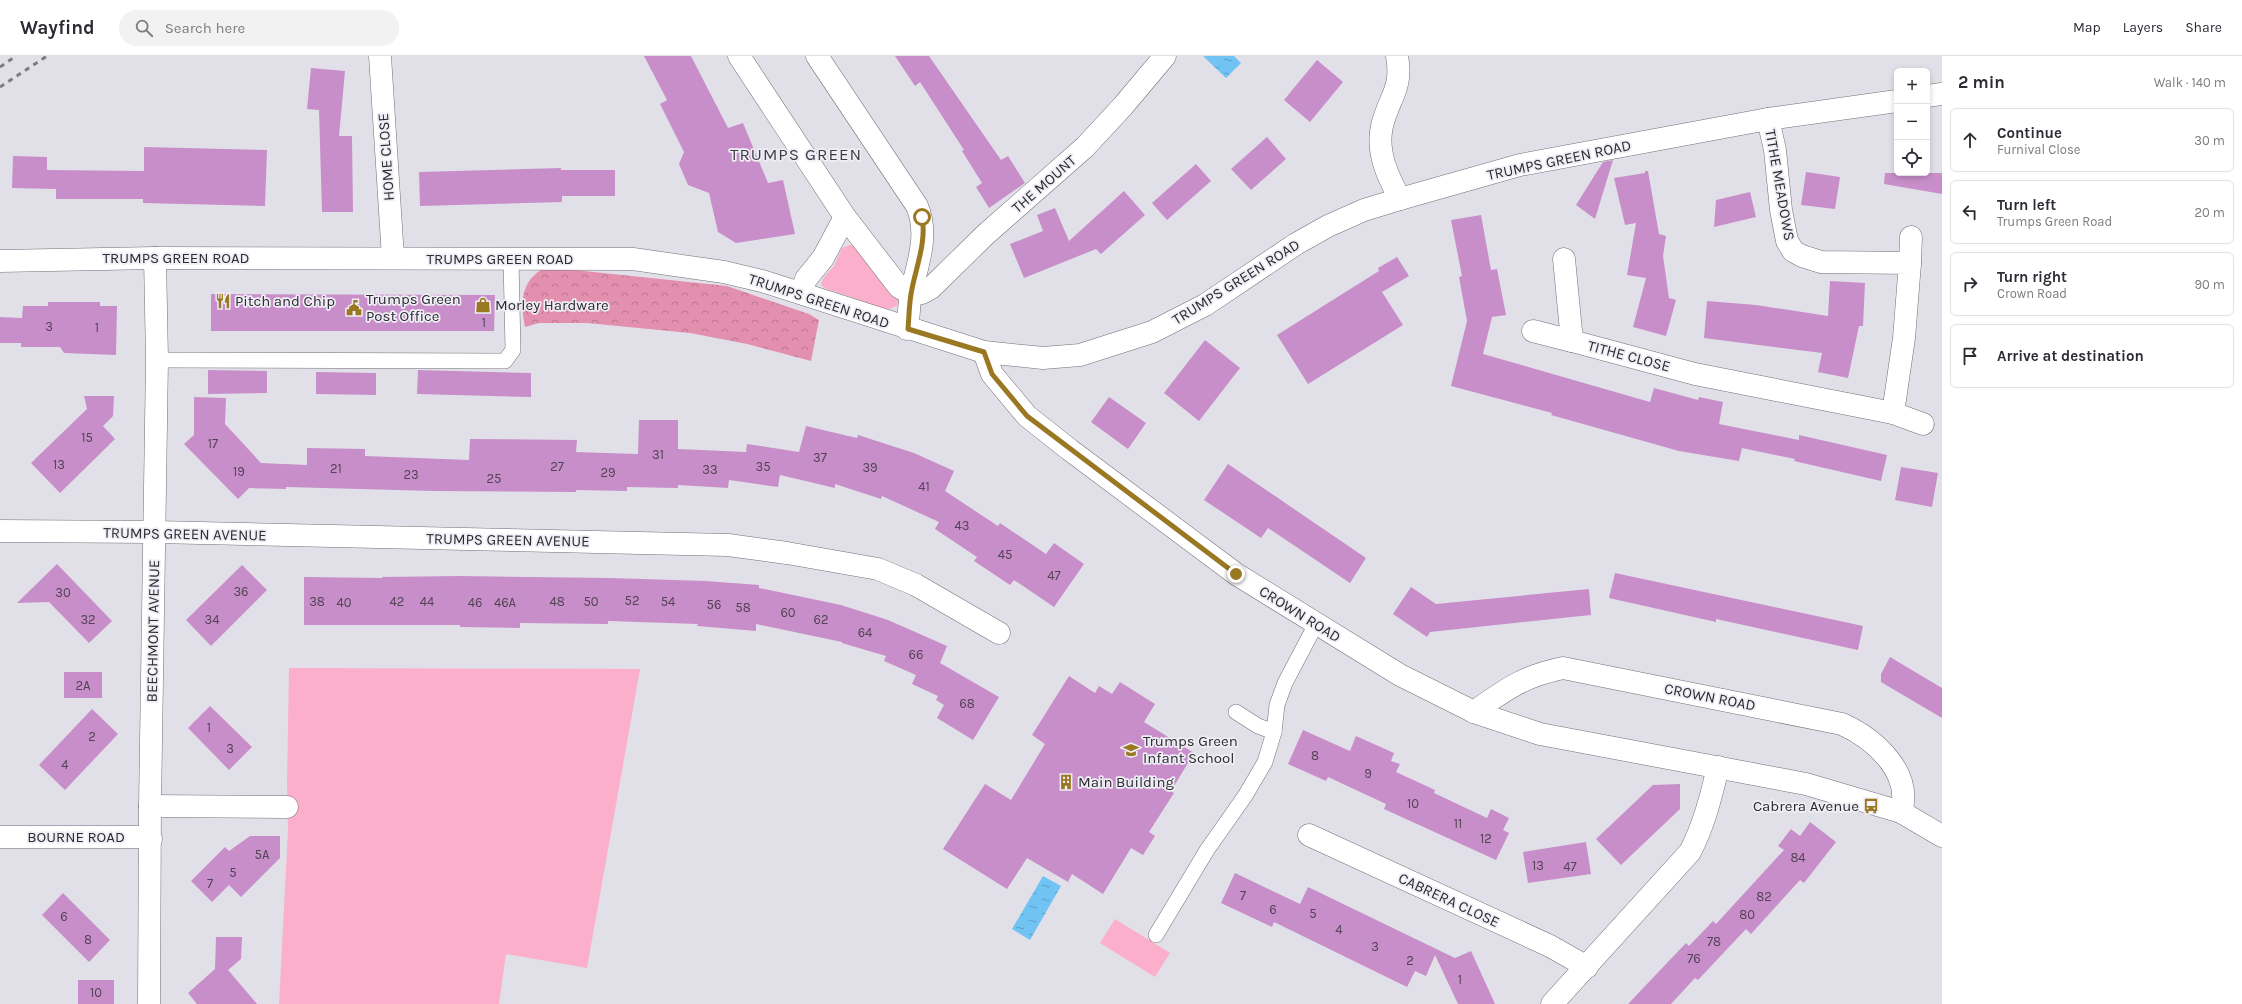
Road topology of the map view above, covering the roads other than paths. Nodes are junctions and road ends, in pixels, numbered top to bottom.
1 (380, 56) edge
2 (739, 56) edge
3 (817, 56) edge
4 (1164, 56) edge
5 (1398, 56) edge
6 (1942, 94) edge
7 (1930, 96) edge
8 (1894, 101) edge
9 (1768, 119) junction
10 (1400, 199) junction
11 (845, 217) junction
12 (1911, 237) dead end
13 (156, 258) junction
14 (393, 258) junction
15 (1564, 259) dead end
16 (0, 260) edge
17 (511, 260) junction
18 (1910, 263) junction
19 (801, 293) junction
20 (911, 294) junction
21 (908, 329) junction
22 (1533, 331) dead end
23 (1572, 341) junction
24 (984, 352) junction
25 (157, 360) junction
26 (1893, 413) junction
27 (1923, 424) dead end
28 (0, 531) edge
29 (155, 532) junction
30 (1316, 624) junction
31 (999, 633) dead end
32 (1236, 712) dead end
33 (1474, 712) junction
34 (1274, 732) junction
35 (1718, 768) junction
36 (150, 806) junction
37 (288, 807) dead end
38 (1901, 812) junction
39 (1309, 835) dead end
40 (1942, 836) edge
41 (0, 837) edge
42 (151, 839) junction
43 (1156, 935) dead end
44 (1587, 967) junction
45 (149, 1004) edge
46 (1552, 1004) edge

1 - 14 street, HOME CLOSE
2 - 11 street
3 - 20 street
4 - 20 street, THE MOUNT
5 - 10 street
6 - 7 street
8 - 9 street, TRUMPS GREEN ROAD
9 - 10 street, TRUMPS GREEN ROAD
9 - 18 street, TITHE MEADOWS
10 - 24 street, TRUMPS GREEN ROAD
11 - 19 street
11 - 20 street
12 - 18 street
13 - 14 street, TRUMPS GREEN ROAD
13 - 16 street, TRUMPS GREEN ROAD
13 - 25 street, BEECHMONT AVENUE
14 - 17 street, TRUMPS GREEN ROAD
15 - 23 street, TITHE CLOSE
17 - 19 street, TRUMPS GREEN ROAD
17 - 25 lane
18 - 26 street
19 - 21 street, TRUMPS GREEN ROAD
20 - 21 street
21 - 24 street, TRUMPS GREEN ROAD
22 - 23 street
23 - 26 street, TITHE CLOSE
24 - 30 street, CROWN ROAD
25 - 29 street, BEECHMONT AVENUE
26 - 27 street
28 - 29 street, TRUMPS GREEN AVENUE
29 - 31 street, TRUMPS GREEN AVENUE
29 - 36 street, BEECHMONT AVENUE
30 - 33 street, CROWN ROAD
30 - 34 lane
32 - 34 lane
33 - 35 street, CROWN ROAD
33 - 38 street, CROWN ROAD
34 - 43 lane
35 - 38 street, CROWN ROAD
35 - 44 street
36 - 37 street
36 - 42 street, BEECHMONT AVENUE
38 - 40 street, CROWN ROAD
39 - 44 street, CABRERA CLOSE
41 - 42 street, BOURNE ROAD
42 - 45 street, BEECHMONT AVENUE
44 - 46 street

